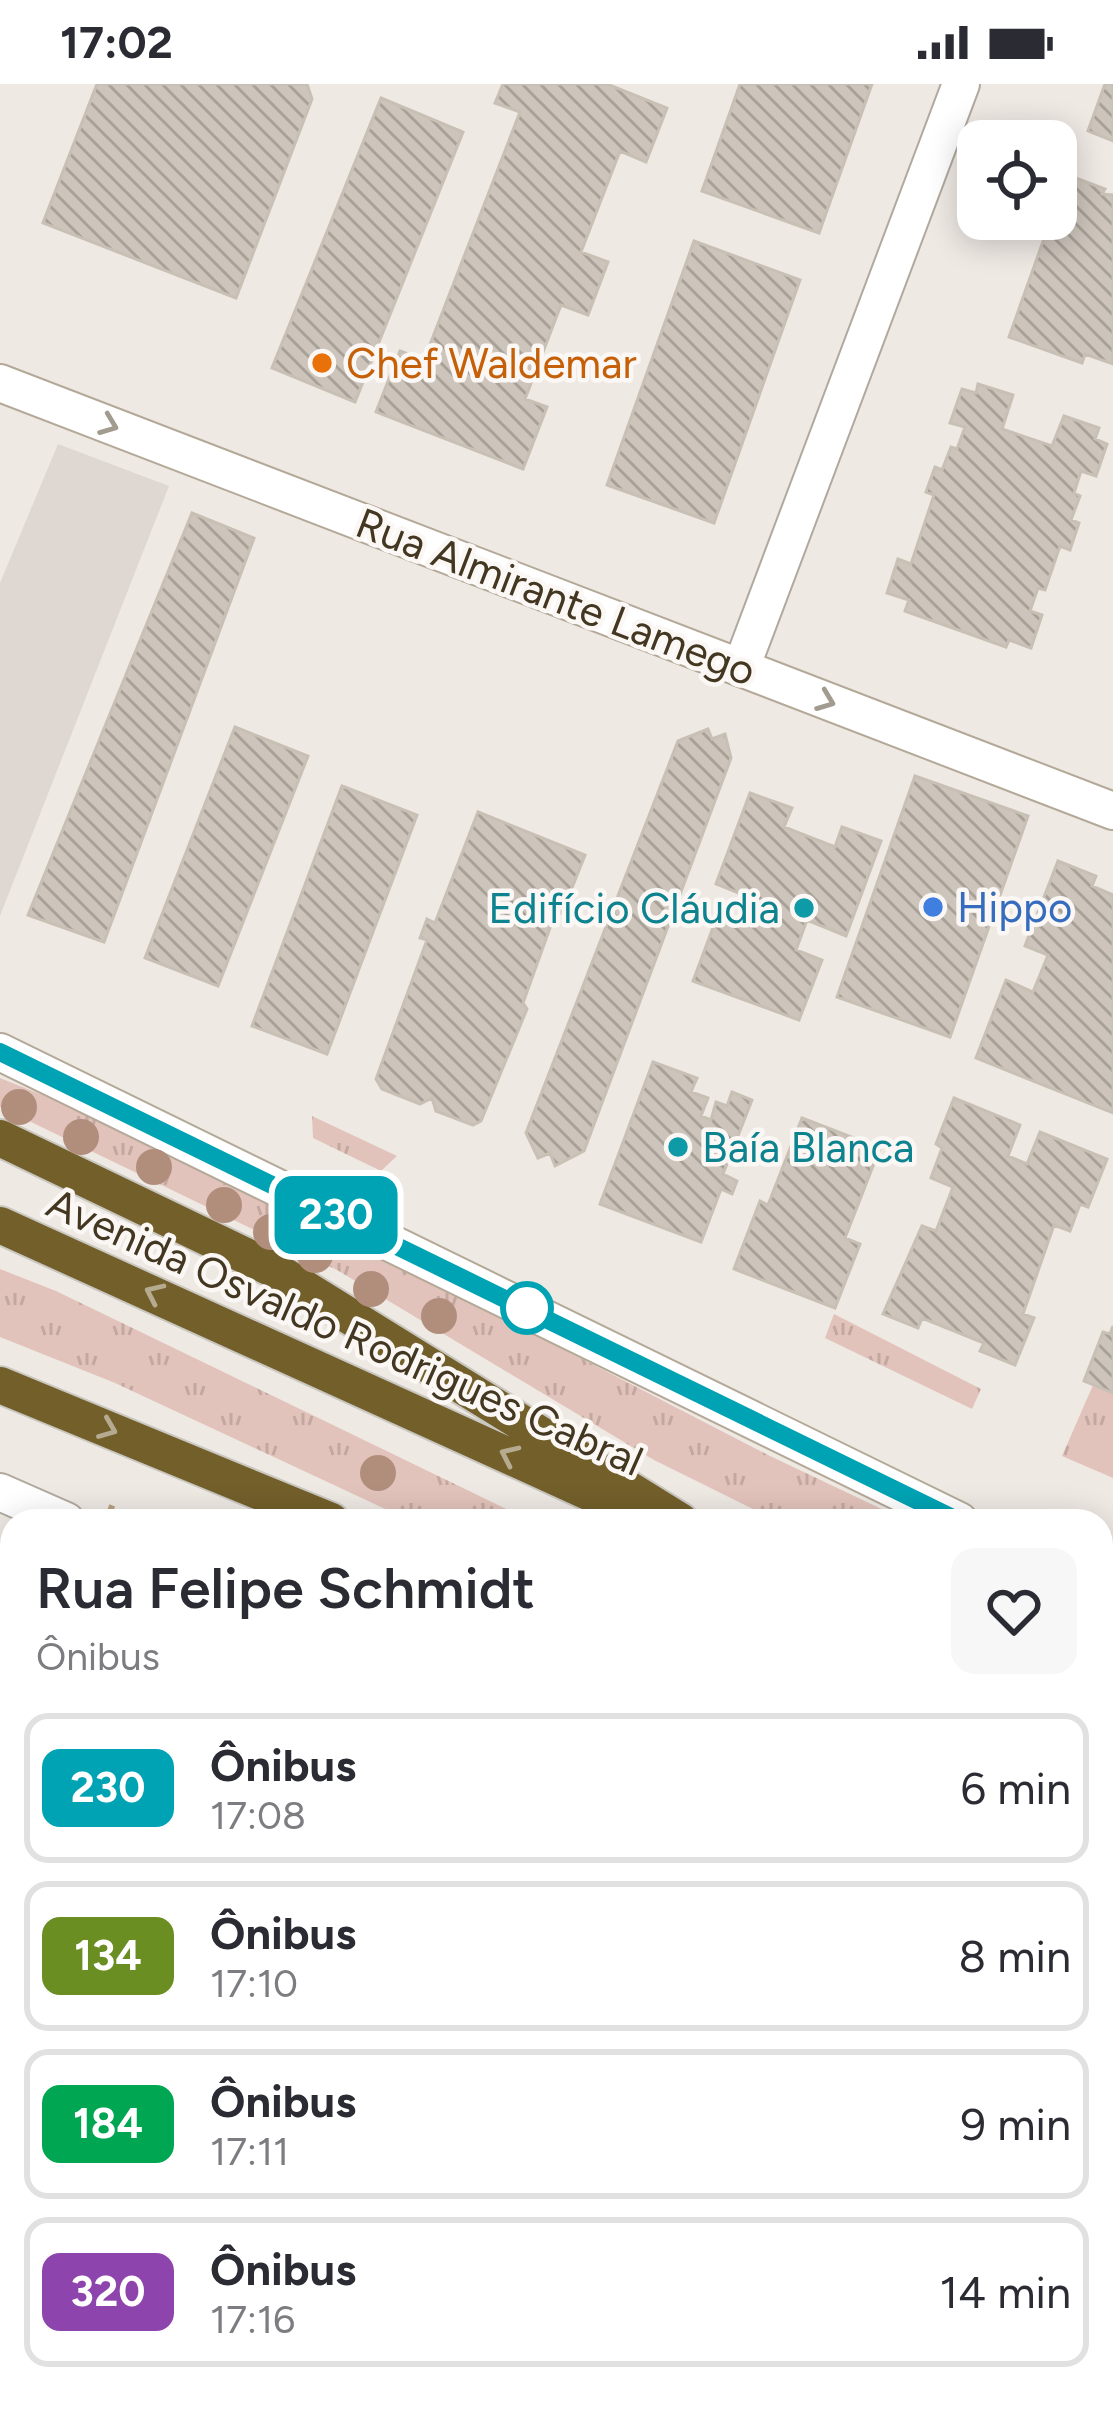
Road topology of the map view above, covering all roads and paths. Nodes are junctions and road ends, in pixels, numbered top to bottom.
1 (961, 84) edge
2 (0, 382) edge
3 (741, 668) junction
4 (1113, 811) edge
5 (0, 1052) edge
6 (0, 1138) edge
7 (0, 1225) edge
8 (0, 1385) edge
9 (0, 1492) edge
10 (39, 1509) edge
11 (302, 1509) edge
12 (627, 1509) edge
13 (661, 1509) edge
14 (934, 1509) edge

1 - 3 main road
2 -> 3 main road, Rua Almirante Lamego
3 -> 4 main road, Rua Almirante Lamego
5 - 14 main road
6 - 13 highway
12 -> 7 highway, Avenida Osvaldo Rodrigues Cabral
8 -> 11 highway
9 - 10 main road

